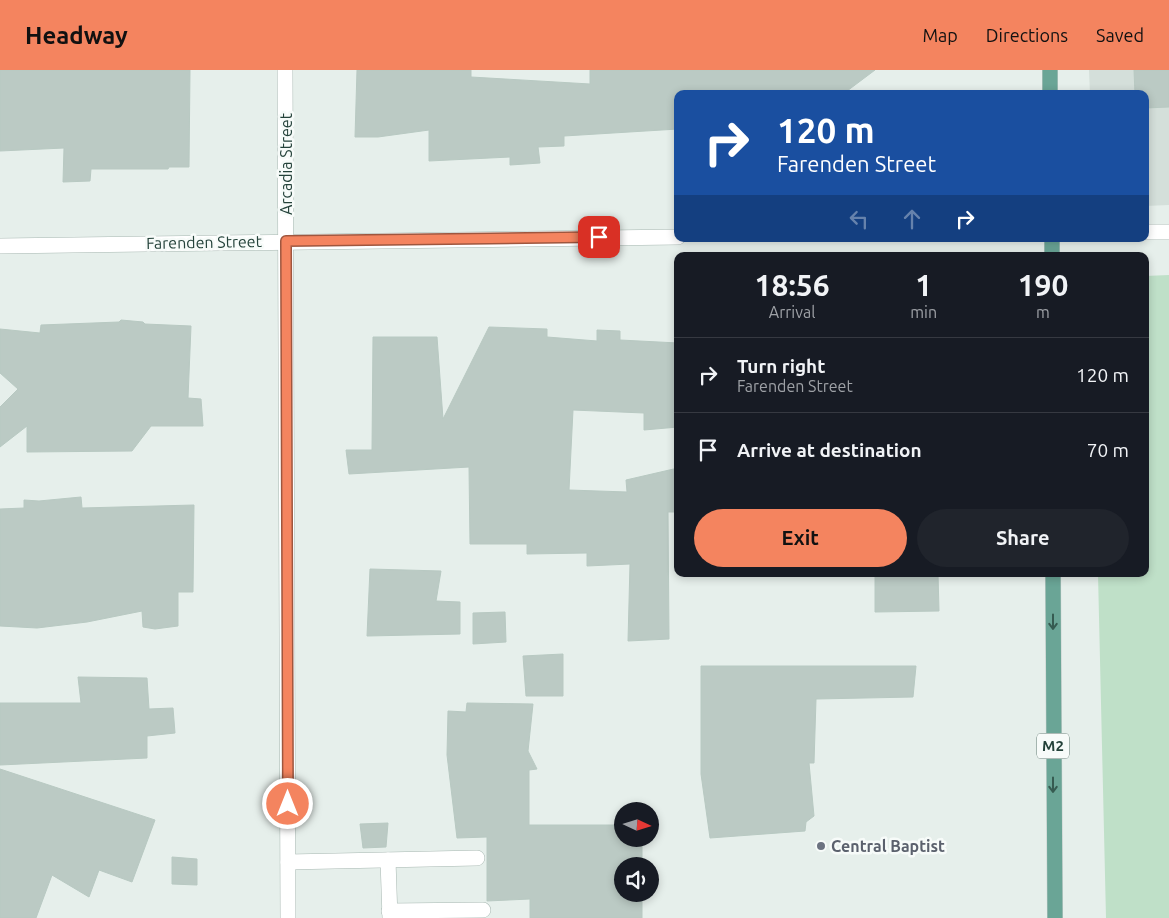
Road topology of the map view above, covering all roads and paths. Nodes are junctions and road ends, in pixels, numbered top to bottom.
1 (285, 70) edge
2 (1050, 70) edge
3 (1050, 90) edge
4 (1149, 232) edge
5 (1169, 232) edge
6 (674, 236) edge
7 (286, 241) junction
8 (0, 246) edge
9 (1053, 577) edge
10 (477, 858) dead end
11 (388, 860) junction
12 (288, 862) junction
13 (483, 910) dead end
14 (389, 914) edge
15 (288, 918) edge
16 (1055, 918) edge

1 - 7 street, Arcadia Street
2 - 3 main road
4 - 5 street
6 - 7 street, Farenden Street
7 - 8 street, Farenden Street
7 - 12 street, Arcadia Street
9 -> 16 main road, M2
10 - 11 street
11 - 12 street
11 - 14 street
12 - 15 street, Arcadia Street
13 - 14 street

